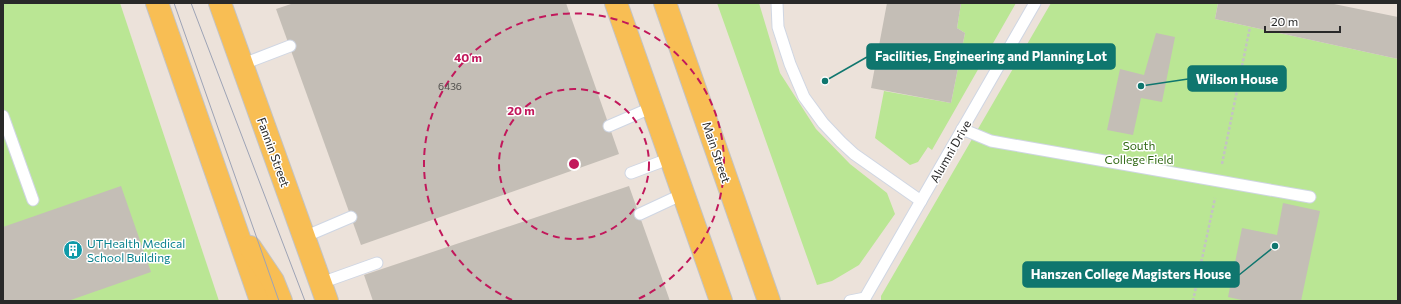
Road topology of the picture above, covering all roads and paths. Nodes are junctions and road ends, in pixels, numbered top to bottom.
1 (157, 3) edge
2 (220, 3) edge
3 (616, 3) edge
4 (665, 3) edge
5 (777, 3) edge
6 (1035, 3) edge
7 (290, 46) dead end
8 (242, 64) junction
9 (653, 107) junction
10 (3, 116) edge
11 (610, 126) dead end
12 (962, 129) junction
13 (671, 158) junction
14 (631, 173) dead end
15 (684, 194) junction
16 (1310, 197) dead end
17 (33, 200) dead end
18 (921, 201) junction
19 (640, 214) dead end
20 (350, 217) dead end
21 (235, 226) junction
22 (304, 237) junction
23 (377, 263) dead end
24 (324, 292) edge
25 (865, 300) edge
26 (261, 301) edge
27 (281, 301) edge
28 (721, 301) edge
29 (770, 301) edge
30 (850, 301) edge

1 - 21 main road
2 - 8 main road, Fannin Street
3 - 9 main road
4 - 29 main road, Main Street
5 - 18 lane
6 - 12 lane, Alumni Drive
7 - 8 lane
8 - 22 main road, Fannin Street
9 - 11 lane
9 - 13 main road
10 - 17 lane
12 - 16 lane
12 - 18 lane, Alumni Drive
13 - 14 lane
13 - 15 main road
15 - 19 lane
15 - 28 main road
18 - 25 lane, Alumni Drive
20 - 22 lane
21 - 26 main road
21 - 27 main road
22 - 24 main road, Fannin Street
23 - 24 lane
25 - 30 lane

